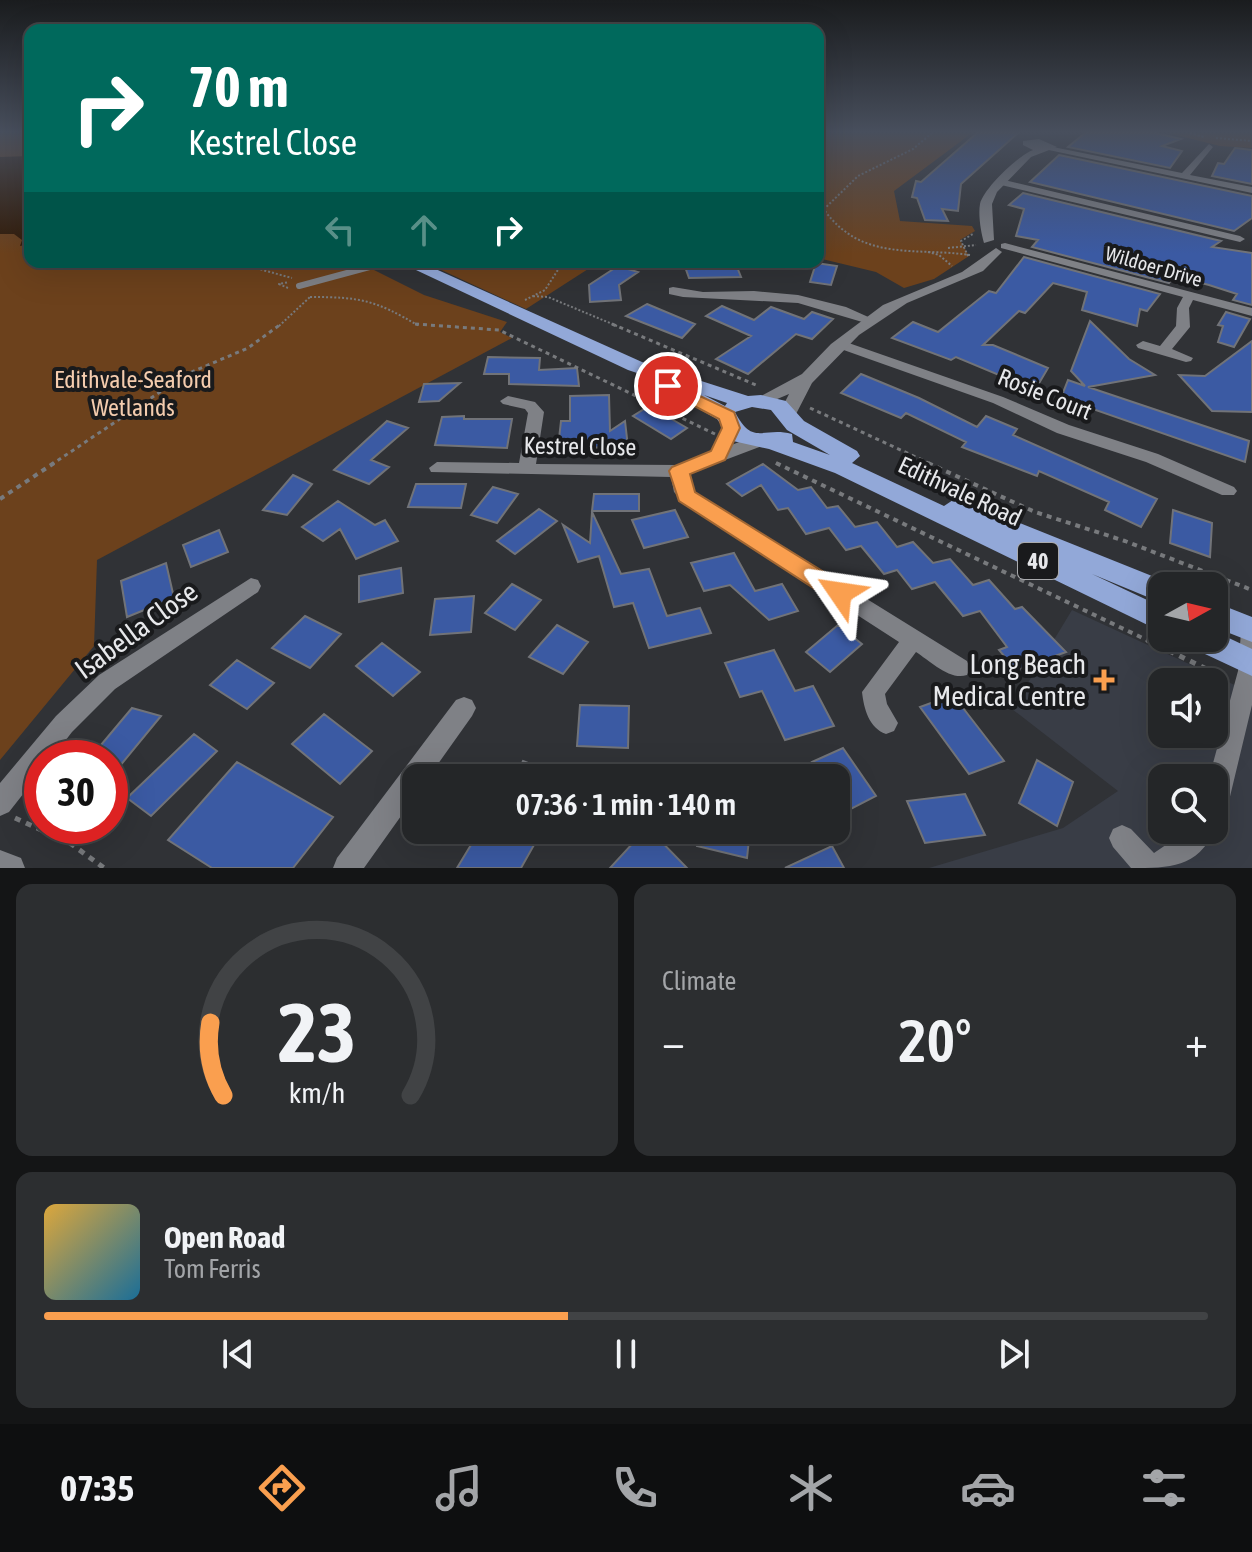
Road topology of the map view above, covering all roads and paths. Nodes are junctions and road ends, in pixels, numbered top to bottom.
1 (863, 174) edge
2 (1010, 174) edge
3 (1172, 174) edge
4 (1186, 174) edge
5 (1184, 176) junction
6 (1000, 182) junction
7 (1252, 190) edge
8 (825, 211) joint
9 (1240, 239) dead end
10 (944, 249) junction
11 (988, 249) junction
12 (924, 252) junction
13 (953, 267) dead end
14 (227, 268) edge
15 (254, 268) edge
16 (362, 268) edge
17 (420, 268) edge
18 (559, 268) edge
19 (217, 269) dead end
20 (297, 283) joint
21 (673, 291) dead end
22 (1190, 295) junction
23 (310, 297) dead end
24 (1252, 312) edge
25 (869, 320) junction
26 (843, 345) junction
27 (1143, 345) dead end
28 (1163, 351) junction
29 (1186, 358) dead end
30 (635, 366) junction
31 (807, 378) junction
32 (761, 399) junction
33 (508, 401) dead end
34 (792, 413) junction
35 (729, 422) junction
36 (764, 442) junction
37 (718, 455) junction
38 (437, 468) dead end
39 (527, 469) junction
40 (679, 471) junction
41 (1228, 491) dead end
42 (0, 499) edge
43 (251, 586) dead end
44 (1148, 586) edge
45 (1252, 590) edge
46 (1148, 613) edge
47 (1228, 626) edge
48 (913, 640) junction
49 (1228, 642) edge
50 (1252, 646) edge
51 (959, 668) dead end
52 (464, 708) dead end
53 (886, 723) dead end
54 (1243, 728) edge
55 (1228, 770) edge
56 (6, 810) edge
57 (1122, 838) dead end
58 (1190, 844) edge
59 (0, 864) edge
60 (11, 868) edge
61 (104, 868) edge
62 (347, 868) edge
63 (1149, 868) edge
64 (1155, 868) edge

1 - 8 path
2 - 6 street
3 - 5 street
4 - 5 street
5 - 7 street
6 - 9 street
6 - 11 street
8 - 12 path
10 - 11 path
10 - 11 path
10 - 12 path
11 - 22 street, Wildoer Drive
11 - 25 street
12 - 13 path
14 - 19 path
15 - 20 path
16 - 20 lane
17 - 30 highway, 40
18 - 32 path
21 - 25 street
22 - 24 street, Wildoer Drive
22 - 28 street
23 - 42 path
25 - 26 street
26 - 31 street
26 - 41 street, Rosie Court
27 - 28 street
28 - 29 street
30 - 32 highway, 40
30 - 35 highway, 40
31 - 32 street
31 - 34 street
32 - 34 highway, 40
32 - 35 highway
33 - 39 street
34 - 36 highway
34 - 44 highway, Edithvale Road / 40
34 - 45 path
35 - 36 highway, 40
35 - 37 street
36 - 37 street, Kestrel Close
36 - 46 highway, Edithvale Road / 40
37 - 40 street, Kestrel Close
38 - 39 street, Kestrel Close
39 - 40 street, Kestrel Close
40 - 48 street
43 - 56 street, Isabella Close
47 - 50 highway
48 - 51 street
48 - 53 street
49 - 50 highway
50 - 54 street
52 - 62 street
54 - 55 street
56 - 61 path
57 - 63 street
58 - 64 street
59 - 60 street

